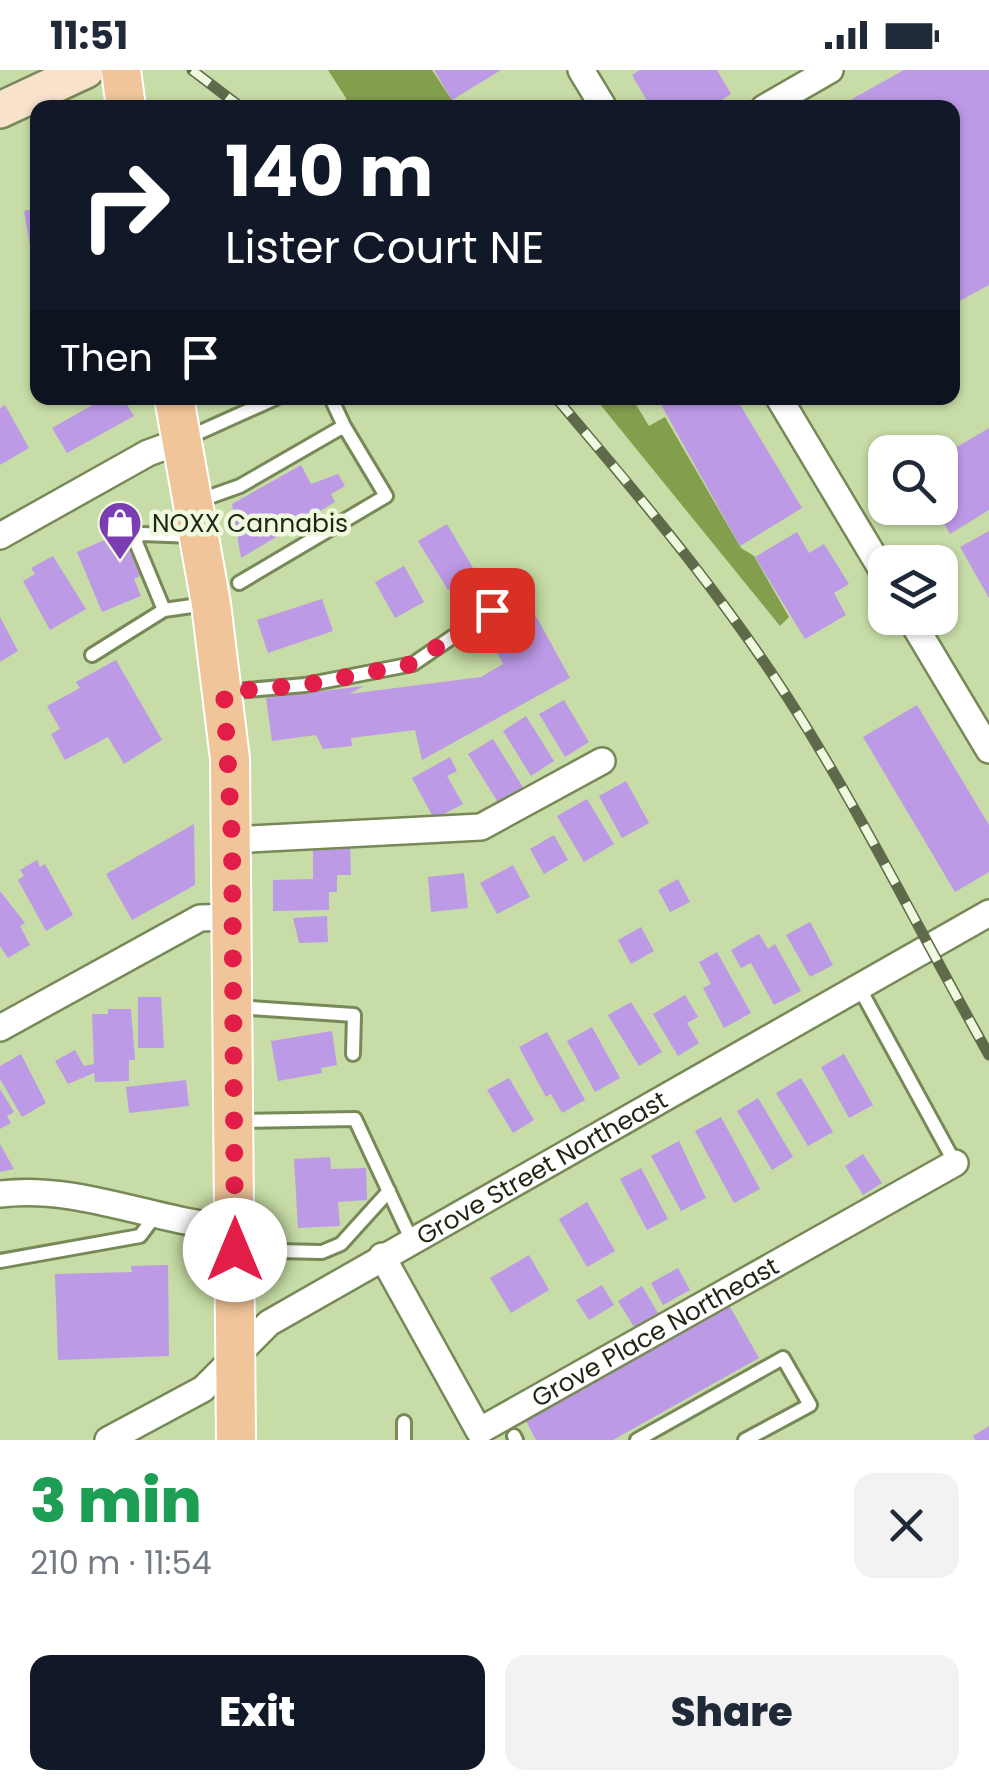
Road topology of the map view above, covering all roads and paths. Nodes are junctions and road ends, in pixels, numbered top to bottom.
1 (86, 70) edge
2 (121, 70) edge
3 (582, 70) edge
4 (830, 70) edge
5 (125, 100) edge
6 (599, 100) edge
7 (778, 100) edge
8 (0, 110) edge
9 (175, 405) edge
10 (261, 405) edge
11 (334, 405) edge
12 (783, 405) edge
13 (344, 426) junction
14 (181, 442) junction
15 (195, 519) junction
16 (0, 536) edge
17 (868, 547) edge
18 (225, 594) junction
19 (164, 610) junction
20 (492, 610) dead end
21 (920, 635) edge
22 (92, 655) dead end
23 (224, 692) junction
24 (989, 750) edge
25 (602, 762) dead end
26 (232, 840) junction
27 (989, 914) edge
28 (233, 917) junction
29 (860, 989) junction
30 (233, 1007) junction
31 (0, 1028) edge
32 (352, 1054) dead end
33 (234, 1122) junction
34 (955, 1163) joint
35 (388, 1191) junction
36 (0, 1194) edge
37 (155, 1216) junction
38 (235, 1239) junction
39 (412, 1240) junction
40 (382, 1256) junction
41 (0, 1262) edge
42 (236, 1357) junction
43 (404, 1422) dead end
44 (479, 1436) edge
45 (108, 1440) edge
46 (236, 1440) edge
47 (404, 1440) edge
48 (636, 1440) edge
49 (746, 1440) edge

1 - 8 main road
2 - 5 main road
3 - 6 street
4 - 7 street
9 - 14 main road
10 - 14 lane
11 - 13 lane
12 - 17 street
13 - 15 lane
13 - 18 lane
14 - 15 main road
14 - 16 street
15 - 18 main road
15 - 19 lane
18 - 19 lane
18 - 23 main road
19 - 22 lane
20 - 23 lane
21 - 24 street
23 - 26 main road
25 - 26 street
26 - 28 main road
27 - 29 street, Grove Street Northeast
28 - 30 main road
28 - 31 street
29 - 34 lane
29 - 39 street, Grove Street Northeast
30 - 32 lane
30 - 33 main road
33 - 35 lane
33 - 38 main road
34 - 44 street, Grove Place Northeast
35 - 38 lane
35 - 39 lane
36 - 37 street
37 - 38 street
37 - 41 lane
38 - 42 main road
39 - 40 street, Grove Street Northeast
40 - 42 street, Grove Street Northeast
40 - 44 street, Grove Place Northeast
42 - 45 street, Grove Street Northeast
42 - 46 main road
43 - 47 lane
48 - 49 lane

